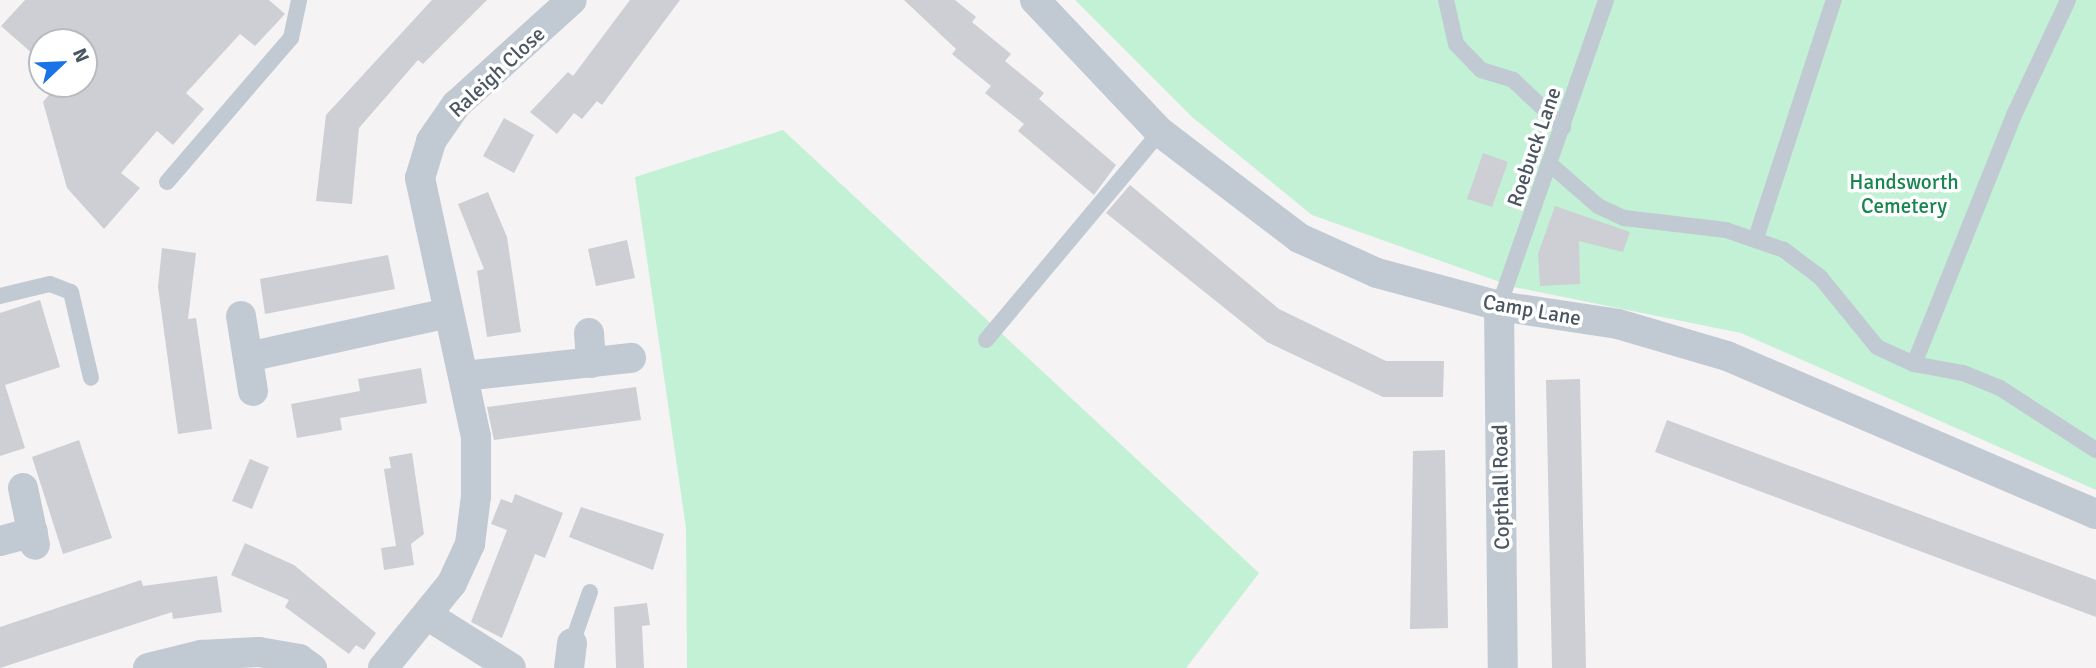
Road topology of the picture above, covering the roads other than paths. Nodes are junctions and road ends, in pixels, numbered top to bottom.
1 (299, 0) edge
2 (572, 0) edge
3 (1035, 0) edge
4 (1446, 0) edge
5 (1606, 0) edge
6 (1834, 0) edge
7 (2068, 0) edge
8 (1563, 127) junction
9 (1160, 132) junction
10 (1551, 165) junction
11 (167, 182) dead end
12 (1756, 238) junction
13 (0, 296) edge
14 (1499, 306) junction
15 (448, 313) junction
16 (241, 316) dead end
17 (589, 333) dead end
18 (986, 340) dead end
19 (248, 357) junction
20 (631, 358) dead end
21 (591, 363) junction
22 (1914, 364) junction
23 (464, 376) junction
24 (91, 378) dead end
25 (253, 391) dead end
26 (2096, 450) edge
27 (23, 488) dead end
28 (2096, 514) edge
29 (0, 541) edge
30 (590, 592) dead end
31 (427, 615) junction
32 (570, 655) edge
33 (148, 668) edge
34 (312, 668) edge
35 (383, 668) edge
36 (510, 668) edge
37 (1503, 668) edge

1 - 11 lane
2 - 15 street, Raleigh Close
3 - 9 street, Camp Lane
4 - 8 lane
5 - 8 lane, Roebuck Lane
6 - 12 lane
7 - 22 lane
8 - 10 lane, Roebuck Lane
9 - 14 street, Camp Lane
9 - 18 lane
10 - 12 lane
10 - 14 lane, Roebuck Lane
12 - 22 lane
13 - 24 lane
14 - 28 street, Camp Lane
14 - 37 street, Copthall Road
15 - 19 street
15 - 23 street, Raleigh Close
16 - 19 street
17 - 21 street
19 - 25 street
20 - 21 street
21 - 23 street
22 - 26 lane
23 - 31 street, Raleigh Close
27 - 29 street
30 - 32 lane
31 - 35 street, Raleigh Close
31 - 36 street
33 - 34 street

